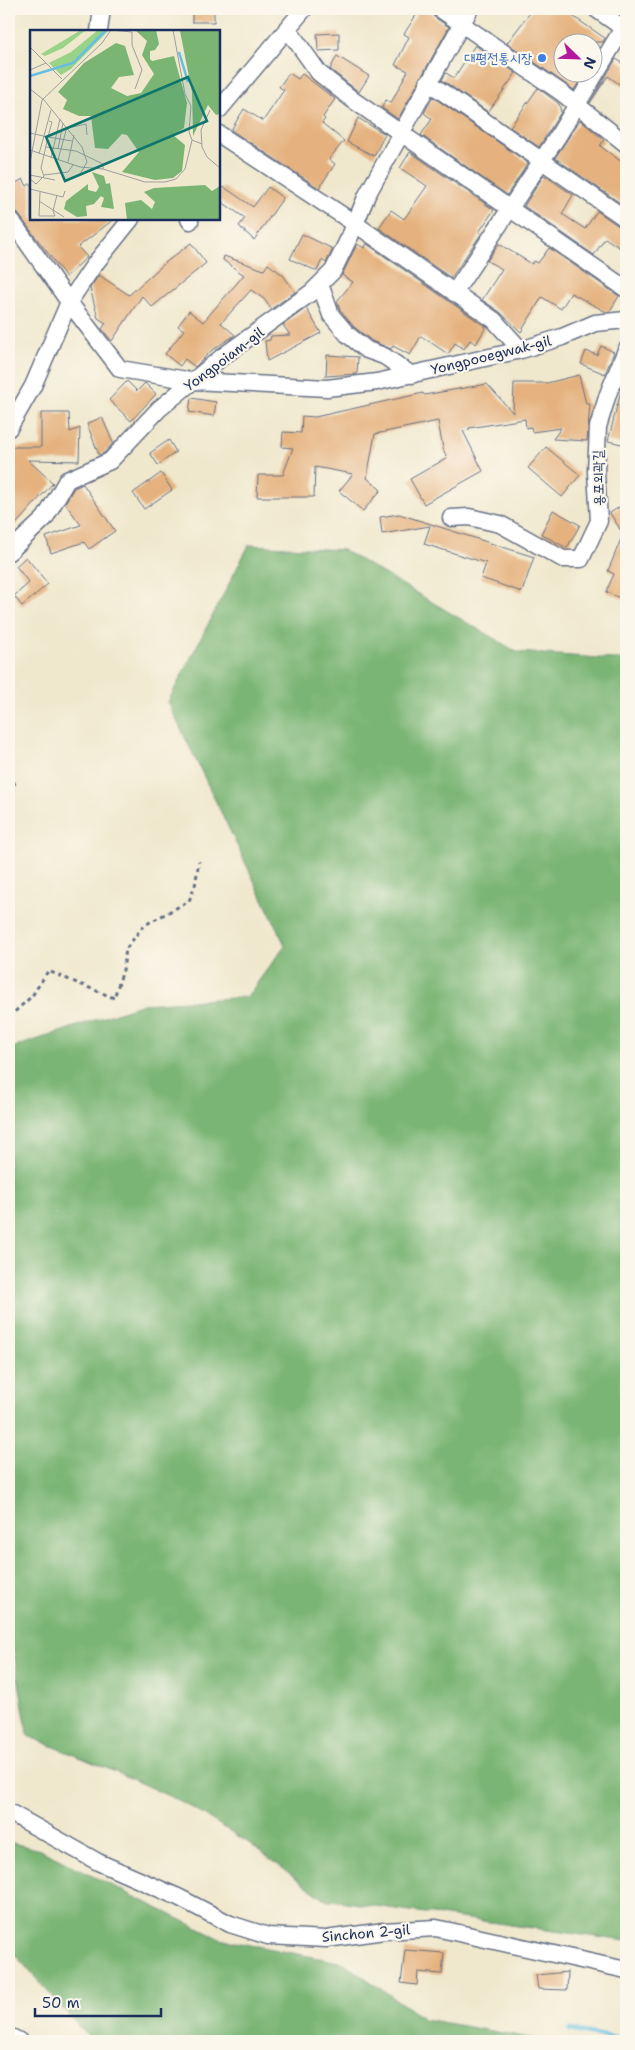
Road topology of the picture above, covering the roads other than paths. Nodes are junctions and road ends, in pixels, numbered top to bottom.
1 (102, 9) edge
2 (304, 9) edge
3 (440, 9) edge
4 (596, 9) edge
5 (465, 16) edge
6 (625, 27) edge
7 (287, 28) junction
8 (99, 30) edge
9 (428, 82) junction
10 (577, 105) junction
11 (220, 109) edge
12 (400, 133) junction
13 (220, 135) edge
14 (626, 144) edge
15 (541, 161) junction
16 (509, 208) junction
17 (9, 217) edge
18 (626, 219) edge
19 (130, 220) edge
20 (354, 223) junction
21 (320, 284) junction
22 (626, 288) edge
23 (454, 293) junction
24 (69, 302) junction
25 (626, 320) edge
26 (521, 350) junction
27 (626, 350) edge
28 (412, 375) junction
29 (193, 381) junction
30 (9, 428) edge
31 (451, 518) dead end
32 (9, 552) edge
33 (9, 1812) edge
34 (626, 1970) edge
35 (9, 2036) edge
36 (19, 2041) edge

1 - 8 street
2 - 7 street
3 - 5 street
4 - 6 street
5 - 9 street, Yongpoiam-gil
5 - 10 street
6 - 10 street
7 - 11 street
7 - 12 street
9 - 12 street, Yongpoiam-gil
9 - 15 street
10 - 14 street
10 - 15 street
12 - 16 street
12 - 20 street, Yongpoiam-gil
13 - 20 street
15 - 16 street
15 - 18 street
16 - 22 street
16 - 23 street
17 - 24 street
19 - 24 street
20 - 21 street, Yongpoiam-gil
20 - 23 street
21 - 28 street, Yongpooegwak-gil
21 - 29 street, Yongpoiam-gil
23 - 26 street
24 - 29 street, Yongpooegwak-gil
24 - 30 street
25 - 26 street, Yongpooegwak-gil
26 - 28 street, Yongpooegwak-gil
27 - 31 street, 용포외곽길
28 - 29 street, Yongpooegwak-gil
29 - 32 street, Yongpoiam-gil
33 - 34 street, Sinchon 2-gil
35 - 36 street

